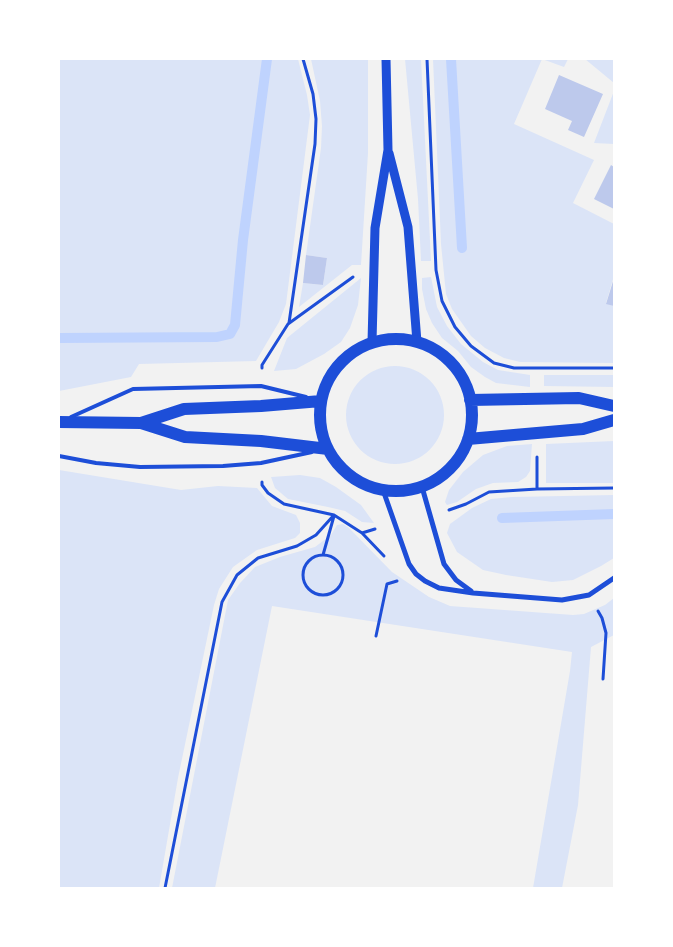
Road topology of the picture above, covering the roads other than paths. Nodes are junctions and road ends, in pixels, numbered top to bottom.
1 (386, 59) edge
2 (388, 150) junction
3 (372, 342) junction
4 (417, 342) junction
5 (470, 400) junction
6 (320, 401) junction
7 (614, 406) edge
8 (614, 420) edge
9 (60, 422) edge
10 (141, 423) junction
11 (468, 439) junction
12 (328, 449) junction
13 (59, 456) edge
14 (422, 487) junction
15 (383, 490) junction
16 (614, 578) edge
17 (474, 593) junction

1 - 2 street
2 - 3 street
2 - 4 street
3 - 4 main road
3 - 6 main road
4 - 5 main road
5 - 7 main road
5 - 11 main road
6 - 9 lane
6 - 10 main road
6 - 12 main road
8 - 11 main road
9 - 10 main road
10 - 12 main road
11 - 14 main road
12 - 13 lane
12 - 15 main road
14 - 15 main road
14 - 17 street
15 - 17 street
16 - 17 street

